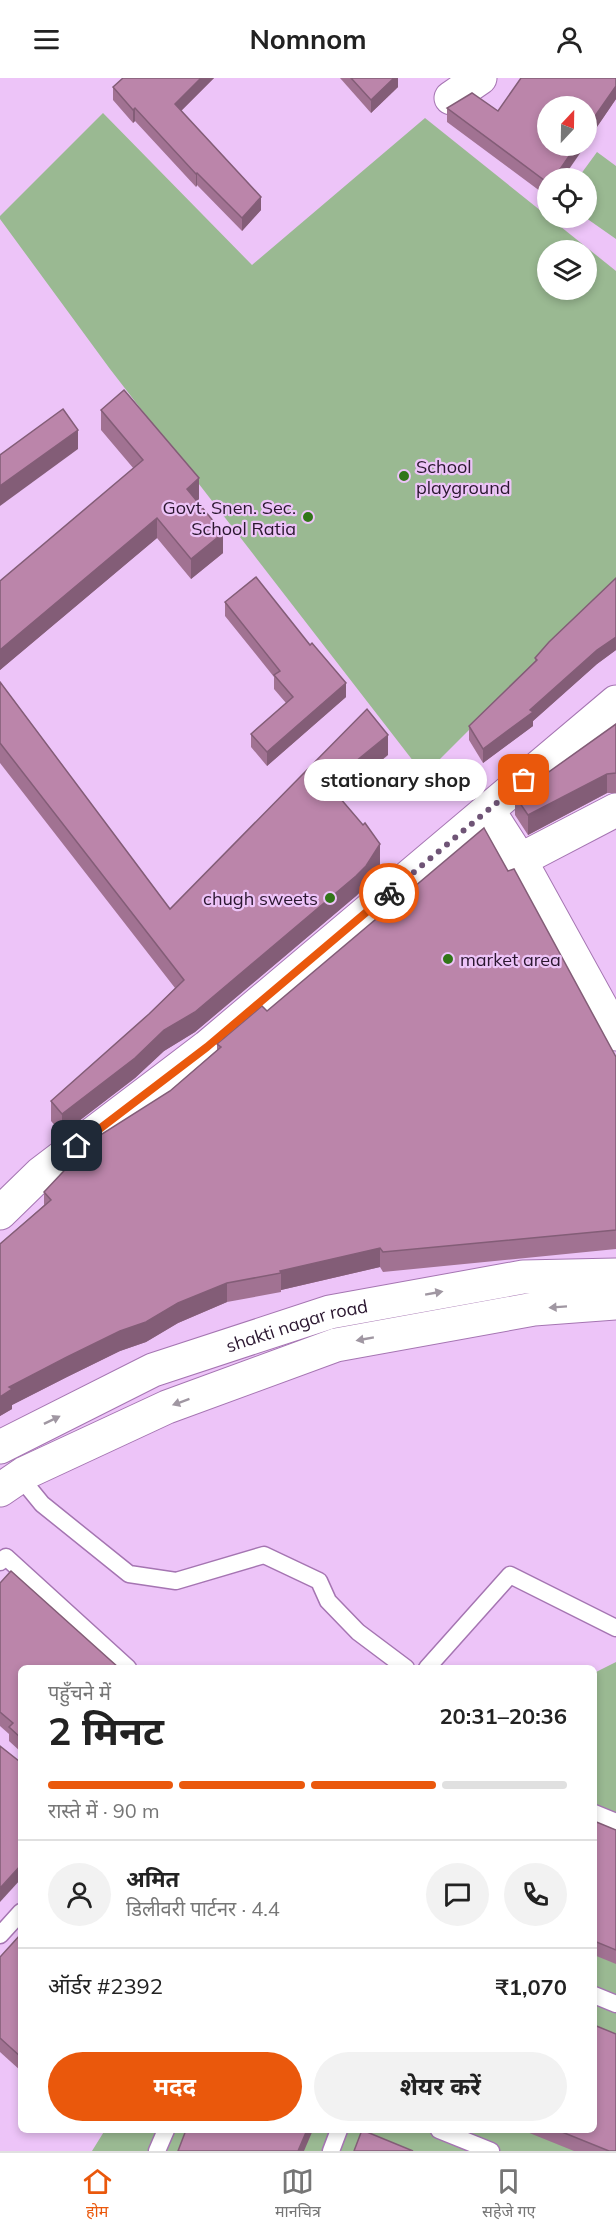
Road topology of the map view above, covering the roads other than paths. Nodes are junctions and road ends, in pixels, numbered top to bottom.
1 (480, 78) edge
2 (451, 98) dead end
3 (616, 702) edge
4 (488, 810) junction
5 (616, 810) edge
6 (520, 860) junction
7 (616, 1034) edge
8 (0, 1214) edge
9 (616, 1275) edge
10 (616, 1303) edge
11 (0, 1447) edge
12 (10, 1483) edge
13 (0, 1562) edge
14 (616, 1628) edge
15 (125, 1665) edge
16 (402, 1665) edge
17 (430, 1665) edge
18 (597, 1814) edge
19 (616, 1822) edge
20 (18, 1915) edge
21 (0, 1935) edge
22 (597, 1996) edge
23 (616, 2004) edge
24 (165, 2133) edge
25 (338, 2133) edge
26 (446, 2133) edge
27 (157, 2151) edge
28 (331, 2151) edge
29 (491, 2151) edge

1 - 2 main road
3 - 4 main road
4 - 6 main road
4 - 8 main road
5 - 6 main road
6 - 7 main road
11 -> 9 main road, shakti nagar road
10 -> 12 main road
12 - 16 lane
13 - 15 lane
14 - 17 lane
18 - 19 lane
20 - 21 lane
22 - 23 lane
24 - 27 lane
25 - 28 lane
26 - 29 lane

